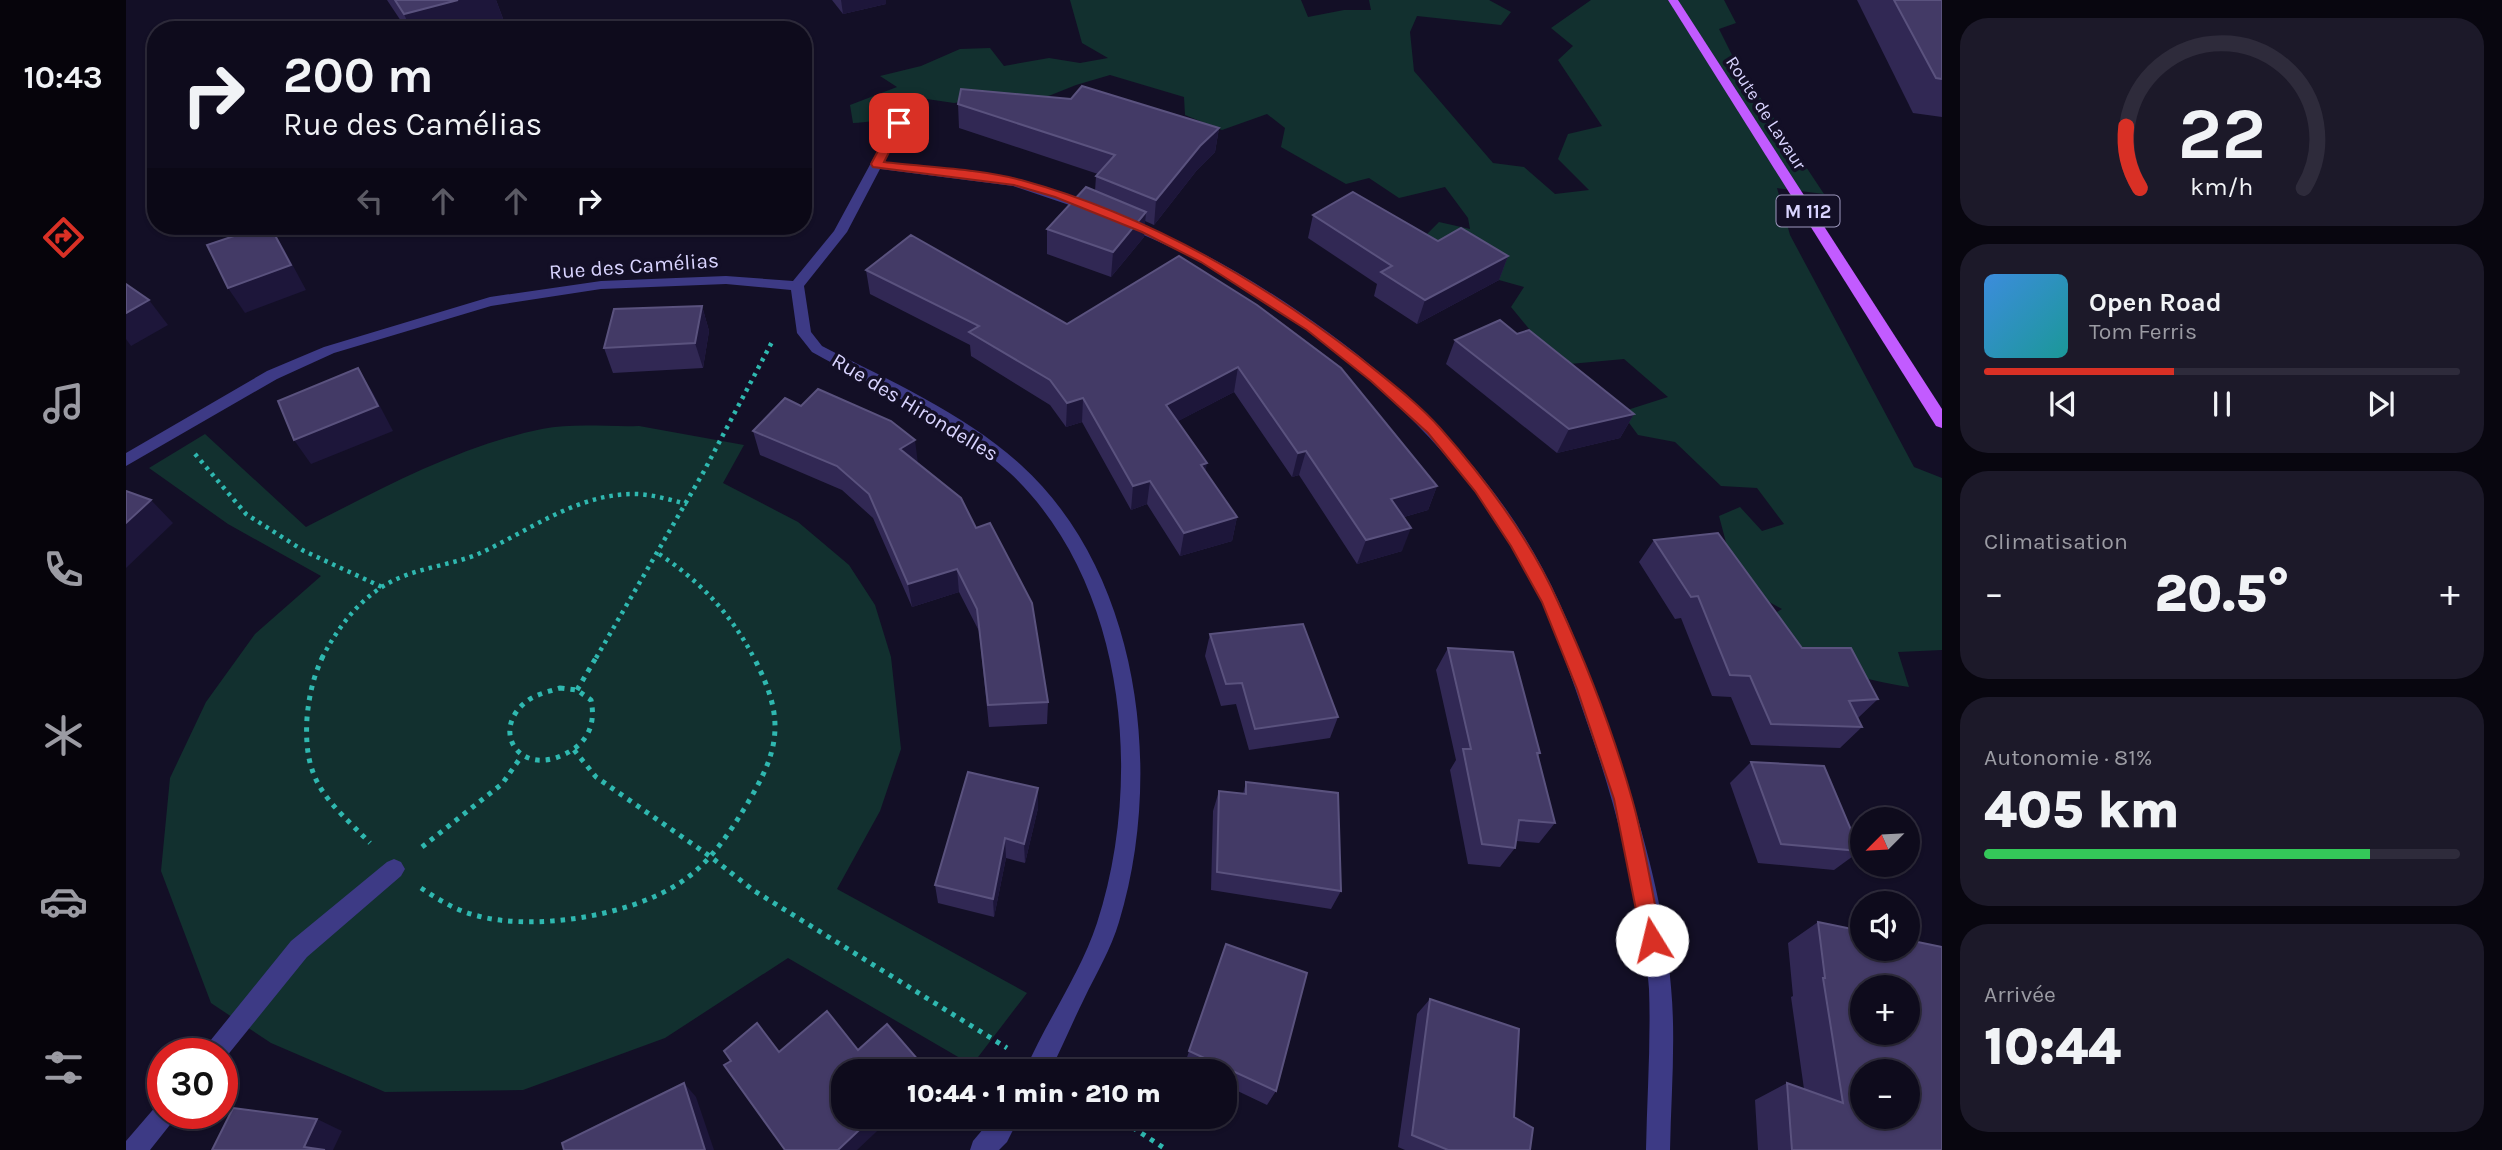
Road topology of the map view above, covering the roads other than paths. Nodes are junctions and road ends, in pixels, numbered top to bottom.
1 (1673, 0) edge
2 (910, 102) dead end
3 (877, 164) junction
4 (797, 286) junction
5 (1942, 422) edge
6 (126, 460) edge
7 (394, 869) road end
8 (227, 1038) edge
9 (1043, 1059) edge
10 (152, 1129) edge
11 (1000, 1129) edge
12 (134, 1150) edge
13 (982, 1150) edge
14 (1658, 1150) edge

1 - 5 main road, Route de Lavaur / M 112
2 - 3 street
3 - 4 street
3 - 14 street
4 - 6 street, Rue des Camélias
4 - 9 street, Rue des Hirondelles
7 - 8 street
10 - 12 street
11 - 13 street

